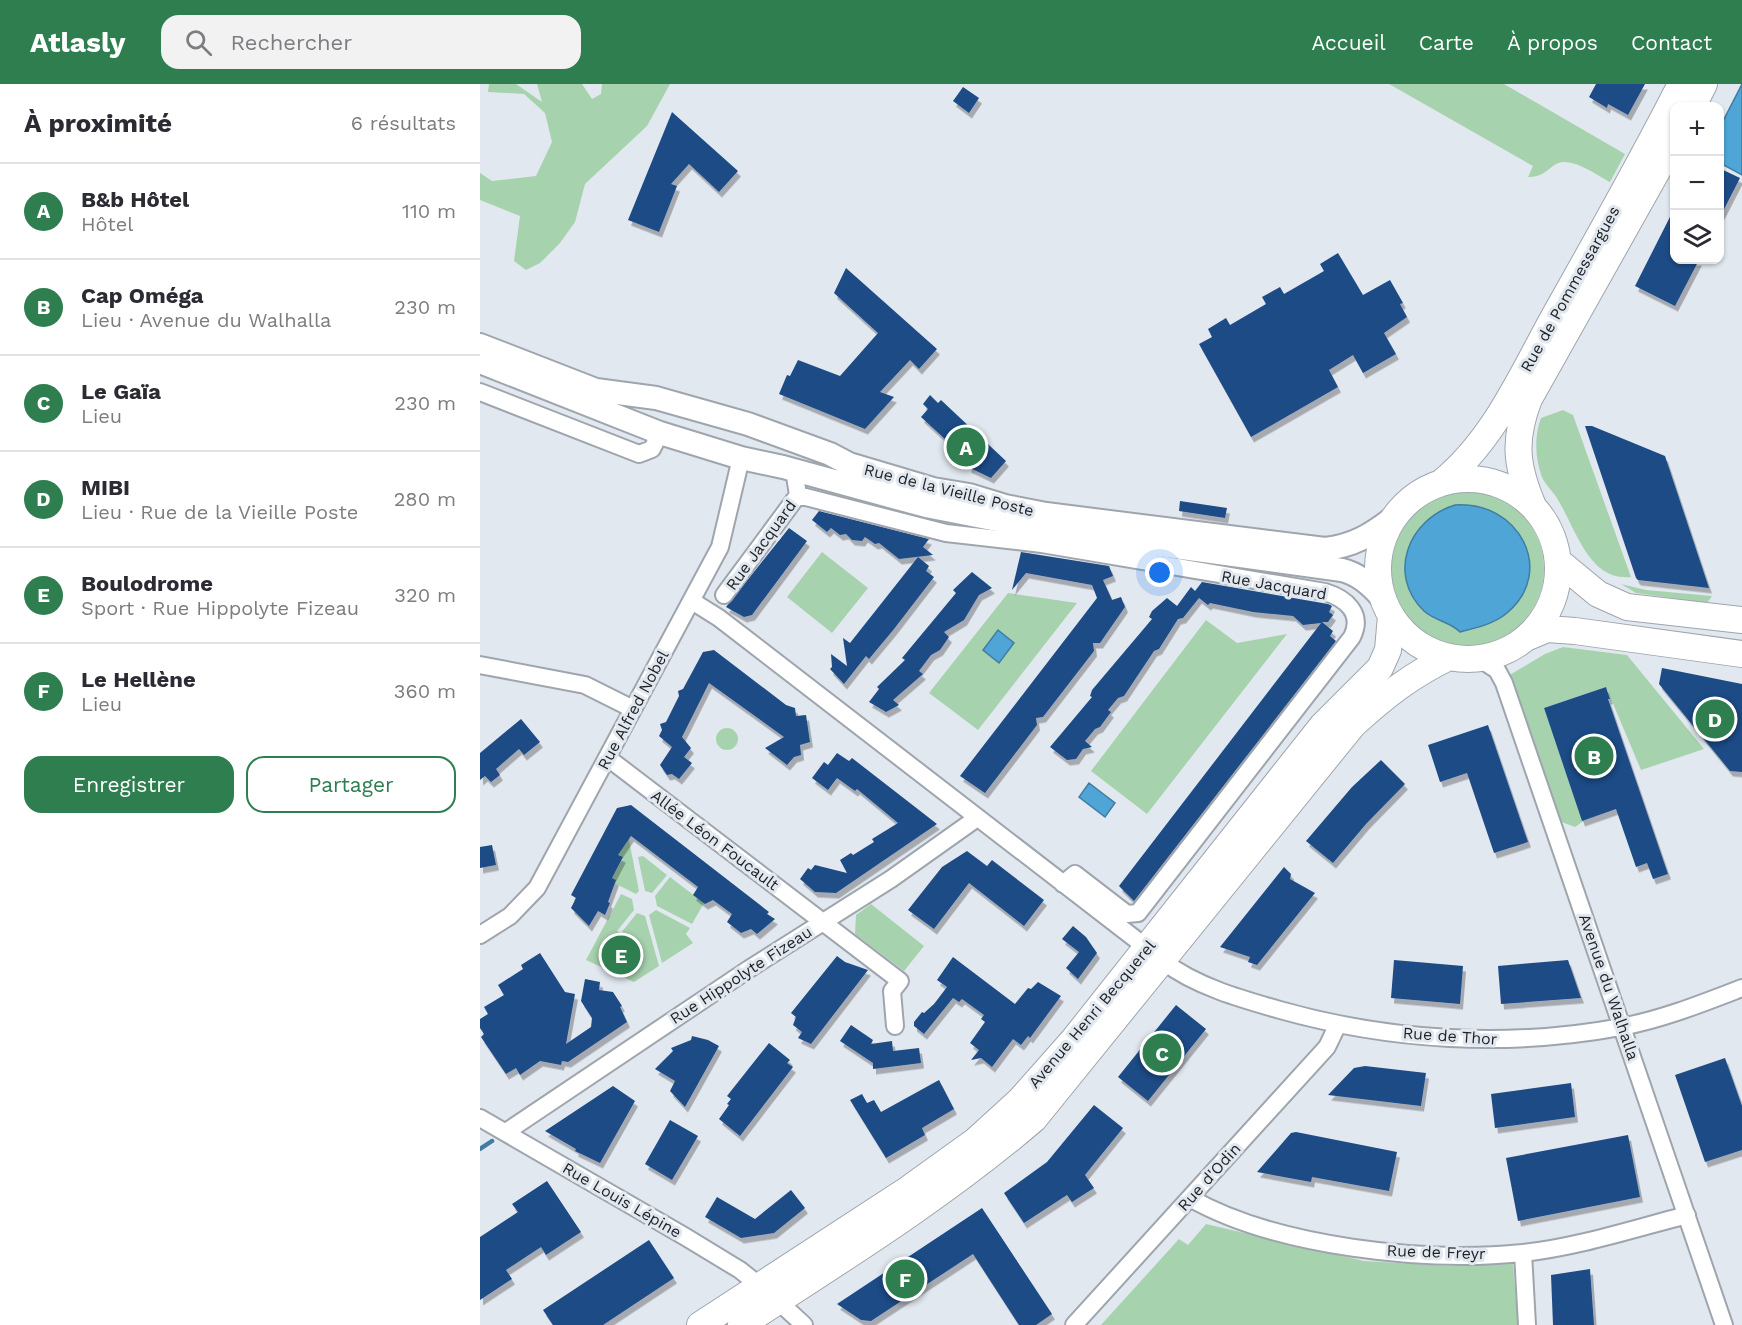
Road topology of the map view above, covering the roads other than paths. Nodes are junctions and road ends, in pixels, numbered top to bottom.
1 (1681, 84) edge
2 (1704, 84) edge
3 (1695, 102) edge
4 (1670, 148) edge
5 (480, 345) edge
6 (480, 362) edge
7 (480, 392) edge
8 (660, 433) junction
9 (741, 458) junction
10 (794, 470) junction
11 (1442, 482) junction
12 (798, 495) junction
13 (1533, 506) junction
14 (1393, 518) junction
15 (1558, 561) junction
16 (724, 595) dead end
17 (692, 601) junction
18 (1387, 607) junction
19 (1742, 620) edge
20 (1528, 637) junction
21 (1742, 654) edge
22 (1449, 657) junction
23 (1480, 659) junction
24 (480, 664) edge
25 (633, 710) junction
26 (608, 758) junction
27 (977, 818) junction
28 (1063, 884) junction
29 (822, 922) junction
30 (480, 935) edge
31 (1155, 955) junction
32 (1742, 988) edge
33 (1338, 1024) junction
34 (895, 1026) dead end
35 (1623, 1026) junction
36 (480, 1118) edge
37 (506, 1132) junction
38 (1190, 1198) junction
39 (1687, 1215) junction
40 (1523, 1253) junction
41 (769, 1294) junction
42 (700, 1325) edge
43 (741, 1325) edge
44 (804, 1325) edge
45 (1074, 1325) edge
46 (1527, 1325) edge
47 (1724, 1325) edge

1 - 11 main road, Rue de Pommessargues
2 - 3 main road
4 - 13 main road, Rue de Pommessargues
5 - 14 main road, Rue de la Vieille Poste
6 - 8 main road, Rue de la Vieille Poste
7 - 8 street
8 - 9 main road, Rue de la Vieille Poste
9 - 10 main road, Rue de la Vieille Poste
9 - 17 street, Rue Alfred Nobel
10 - 12 street, Rue Jacquard
10 - 18 main road, Rue de la Vieille Poste
11 - 13 main road
11 - 14 main road
12 - 16 street, Rue Jacquard
12 - 28 street, Rue Jacquard
13 - 15 main road
14 - 18 main road
15 - 19 main road
15 - 20 main road
17 - 25 street, Rue Alfred Nobel
17 - 27 street
18 - 22 main road
18 - 31 main road, Avenue Henri Becquerel
20 - 21 main road
20 - 23 main road
22 - 23 main road
22 - 31 main road, Avenue Henri Becquerel
23 - 35 street, Avenue du Walhalla
24 - 25 street
25 - 26 street, Rue Alfred Nobel
26 - 29 street, Allée Léon Foucault
26 - 30 street, Rue Alfred Nobel
27 - 28 street
27 - 29 street, Rue Hippolyte Fizeau
28 - 31 street
29 - 34 street, Allée Léon Foucault
29 - 37 street, Rue Hippolyte Fizeau
31 - 33 street, Rue de Thor
31 - 41 main road, Avenue Henri Becquerel
32 - 35 street, Rue de Thor
33 - 35 street, Rue de Thor
33 - 38 street, Rue d'Odin
35 - 39 street, Avenue du Walhalla
36 - 37 street, Rue Louis Lépine
37 - 41 street, Rue Louis Lépine
38 - 40 street, Rue de Freyr
38 - 45 street, Rue d'Odin
39 - 40 street, Rue de Freyr
39 - 47 street, Avenue du Walhalla
40 - 46 street
41 - 42 main road, Avenue Henri Becquerel
41 - 43 main road, Avenue Henri Becquerel
41 - 44 street

